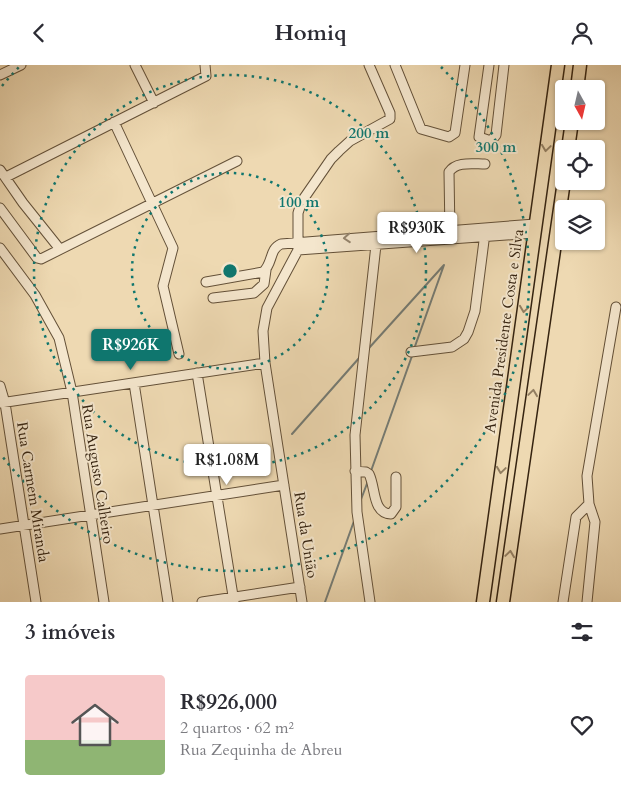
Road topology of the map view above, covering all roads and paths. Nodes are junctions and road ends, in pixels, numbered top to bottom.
1 (21, 65) edge
2 (135, 65) edge
3 (205, 65) edge
4 (369, 65) edge
5 (395, 65) edge
6 (465, 65) edge
7 (489, 65) edge
8 (504, 65) edge
9 (558, 65) edge
10 (580, 65) edge
11 (0, 75) edge
12 (578, 80) edge
13 (154, 103) junction
14 (114, 122) junction
15 (237, 161) dead end
16 (485, 164) dead end
17 (0, 169) edge
18 (6, 177) junction
19 (563, 190) edge
20 (152, 202) junction
21 (0, 208) edge
22 (535, 229) junction
23 (486, 232) junction
24 (450, 235) junction
25 (376, 245) junction
26 (298, 246) junction
27 (0, 248) edge
28 (59, 248) junction
29 (266, 270) junction
30 (206, 282) dead end
31 (213, 298) dead end
32 (616, 307) dead end
33 (411, 352) dead end
34 (179, 354) dead end
35 (265, 363) junction
36 (196, 373) junction
37 (134, 383) junction
38 (0, 386) edge
39 (72, 393) junction
40 (3, 403) edge
41 (355, 471) junction
42 (396, 477) dead end
43 (284, 485) junction
44 (216, 495) junction
45 (589, 504) junction
46 (154, 505) junction
47 (90, 515) junction
48 (24, 526) junction
49 (0, 529) edge
50 (300, 587) junction
51 (233, 600) edge
52 (36, 602) edge
53 (104, 602) edge
54 (168, 602) edge
55 (202, 602) edge
56 (302, 602) edge
57 (370, 602) edge
58 (483, 602) edge
59 (504, 602) edge
60 (563, 602) edge
61 (587, 602) edge

1 - 11 street
2 - 13 street
3 - 13 street
4 - 26 street
5 - 6 street
7 - 8 street
9 -> 22 highway, Avenida Presidente Costa e Silva
10 - 12 highway
13 - 14 street
14 - 18 street
14 - 20 street
15 - 20 street
16 - 24 street
17 - 18 street
18 - 28 street
59 -> 19 highway
20 - 28 street
20 - 34 street
21 - 28 street
22 - 23 street
22 -> 58 highway, Avenida Presidente Costa e Silva
23 - 24 street
23 - 33 street
24 - 25 street
24 -> 26 street
25 - 26 street
25 - 41 street
26 - 29 street
26 - 35 street, Rua da União
27 - 39 street, Rua Augusto Calheiro
29 - 30 street
29 - 31 street
32 - 45 street
35 - 36 street
35 - 43 street, Rua da União
36 - 37 street
36 - 44 street
37 - 39 street
37 - 46 street
38 - 40 street, Rua Carmem Miranda
39 - 40 street
39 - 47 street, Rua Augusto Calheiro
40 - 48 street, Rua Carmem Miranda
41 - 42 street
41 - 57 street
43 - 44 street
43 - 50 street, Rua da União
44 - 46 street
44 - 51 street
45 - 60 street
45 - 61 street
46 - 47 street
46 - 54 street
47 - 48 street
47 - 53 street, Rua Augusto Calheiro
48 - 49 street
48 - 52 street, Rua Carmem Miranda
50 - 51 street
50 - 56 street, Rua da União
51 - 55 street

